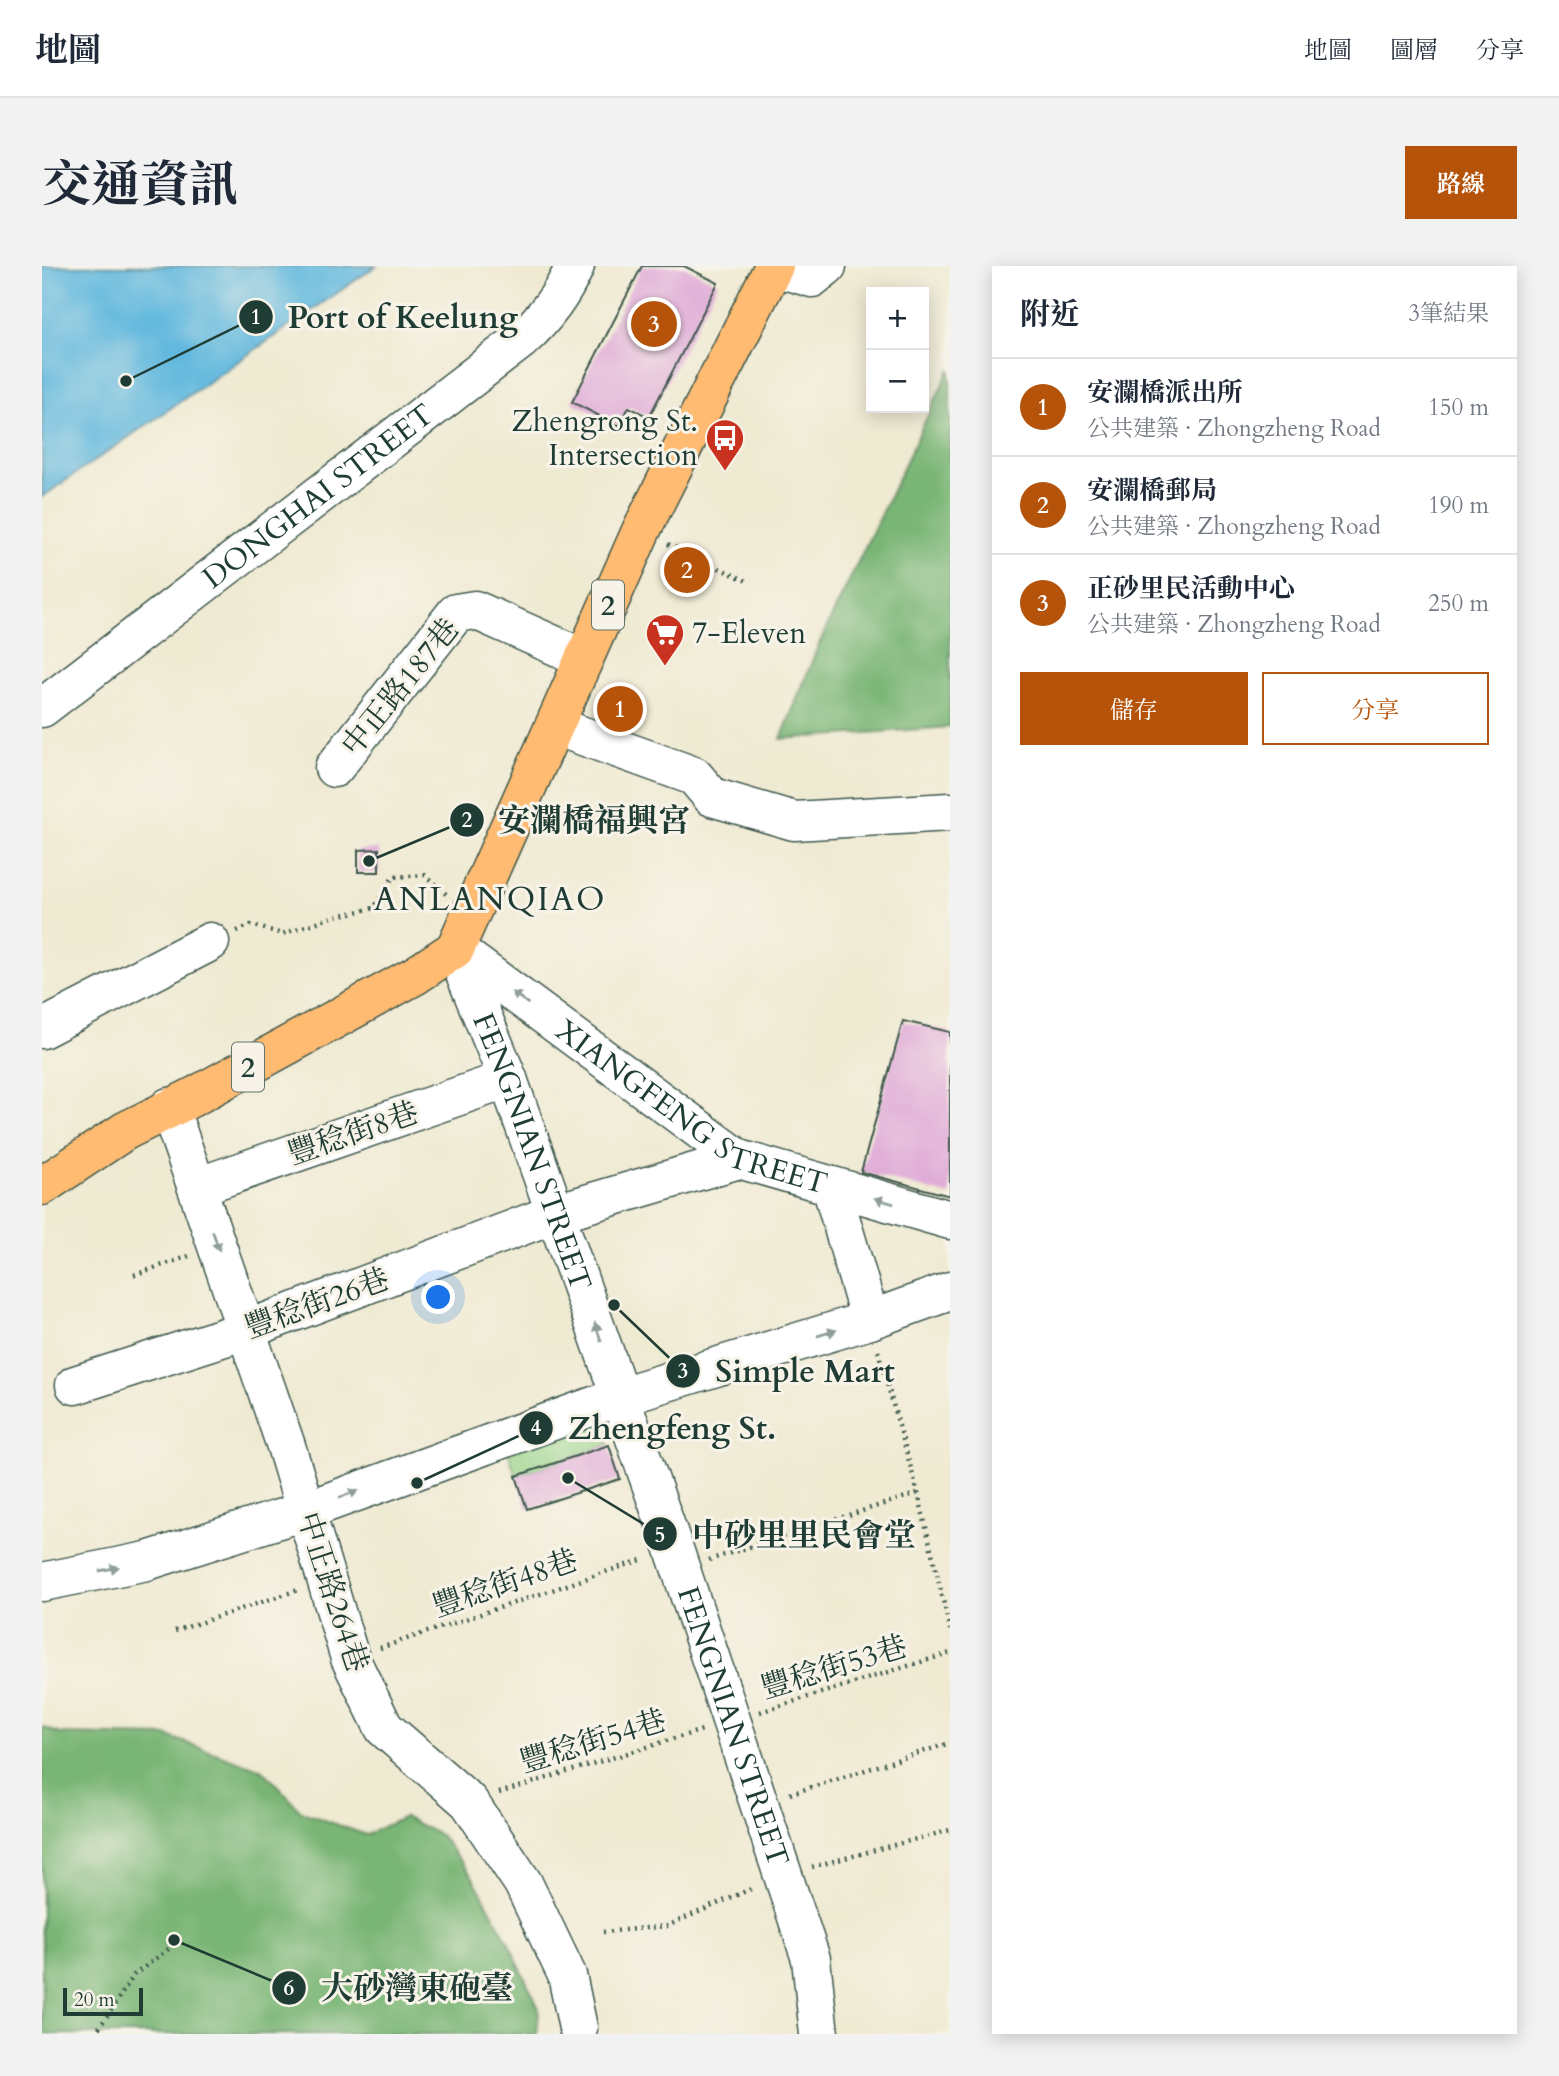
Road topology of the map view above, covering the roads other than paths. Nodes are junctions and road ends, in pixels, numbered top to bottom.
1 (575, 266) edge
2 (774, 266) edge
3 (827, 266) edge
4 (583, 659) junction
5 (42, 708) edge
6 (555, 726) junction
7 (334, 768) dead end
8 (950, 812) edge
9 (210, 942) road end
10 (455, 949) junction
11 (42, 1029) edge
12 (508, 1079) junction
13 (169, 1107) junction
14 (739, 1159) junction
15 (42, 1186) edge
16 (831, 1186) junction
17 (197, 1187) junction
18 (556, 1213) junction
19 (950, 1220) edge
20 (950, 1291) edge
21 (870, 1320) junction
22 (247, 1330) junction
23 (75, 1385) dead end
24 (621, 1396) junction
25 (307, 1510) junction
26 (42, 1583) edge
27 (578, 2028) dead end
28 (820, 2034) edge

1 - 5 street, DONGHAI STREET
2 - 3 street
2 - 4 main road, 2
4 - 6 main road, 2
4 - 7 street, 中正路187巷
6 - 8 street
6 - 10 main road, 2
9 - 11 street
10 - 12 street, FENGNIAN STREET
10 - 13 main road, 2
14 -> 10 street, XIANGFENG STREET
12 - 17 street, 豐稔街8巷
12 - 18 street, FENGNIAN STREET
13 - 15 main road, 2
13 - 17 street, 中正路264巷
14 - 16 street, XIANGFENG STREET
14 - 18 street, 豐稔街26巷
19 -> 16 street, XIANGFENG STREET
16 - 21 street
17 -> 22 street, 中正路264巷
18 - 22 street, 豐稔街26巷
24 -> 18 street, FENGNIAN STREET
20 - 21 street
24 -> 21 street
22 - 23 street, 豐稔街26巷
22 - 25 street, 中正路264巷
25 -> 24 street
24 - 28 street, FENGNIAN STREET
26 -> 25 street
25 - 27 street, 中正路264巷

